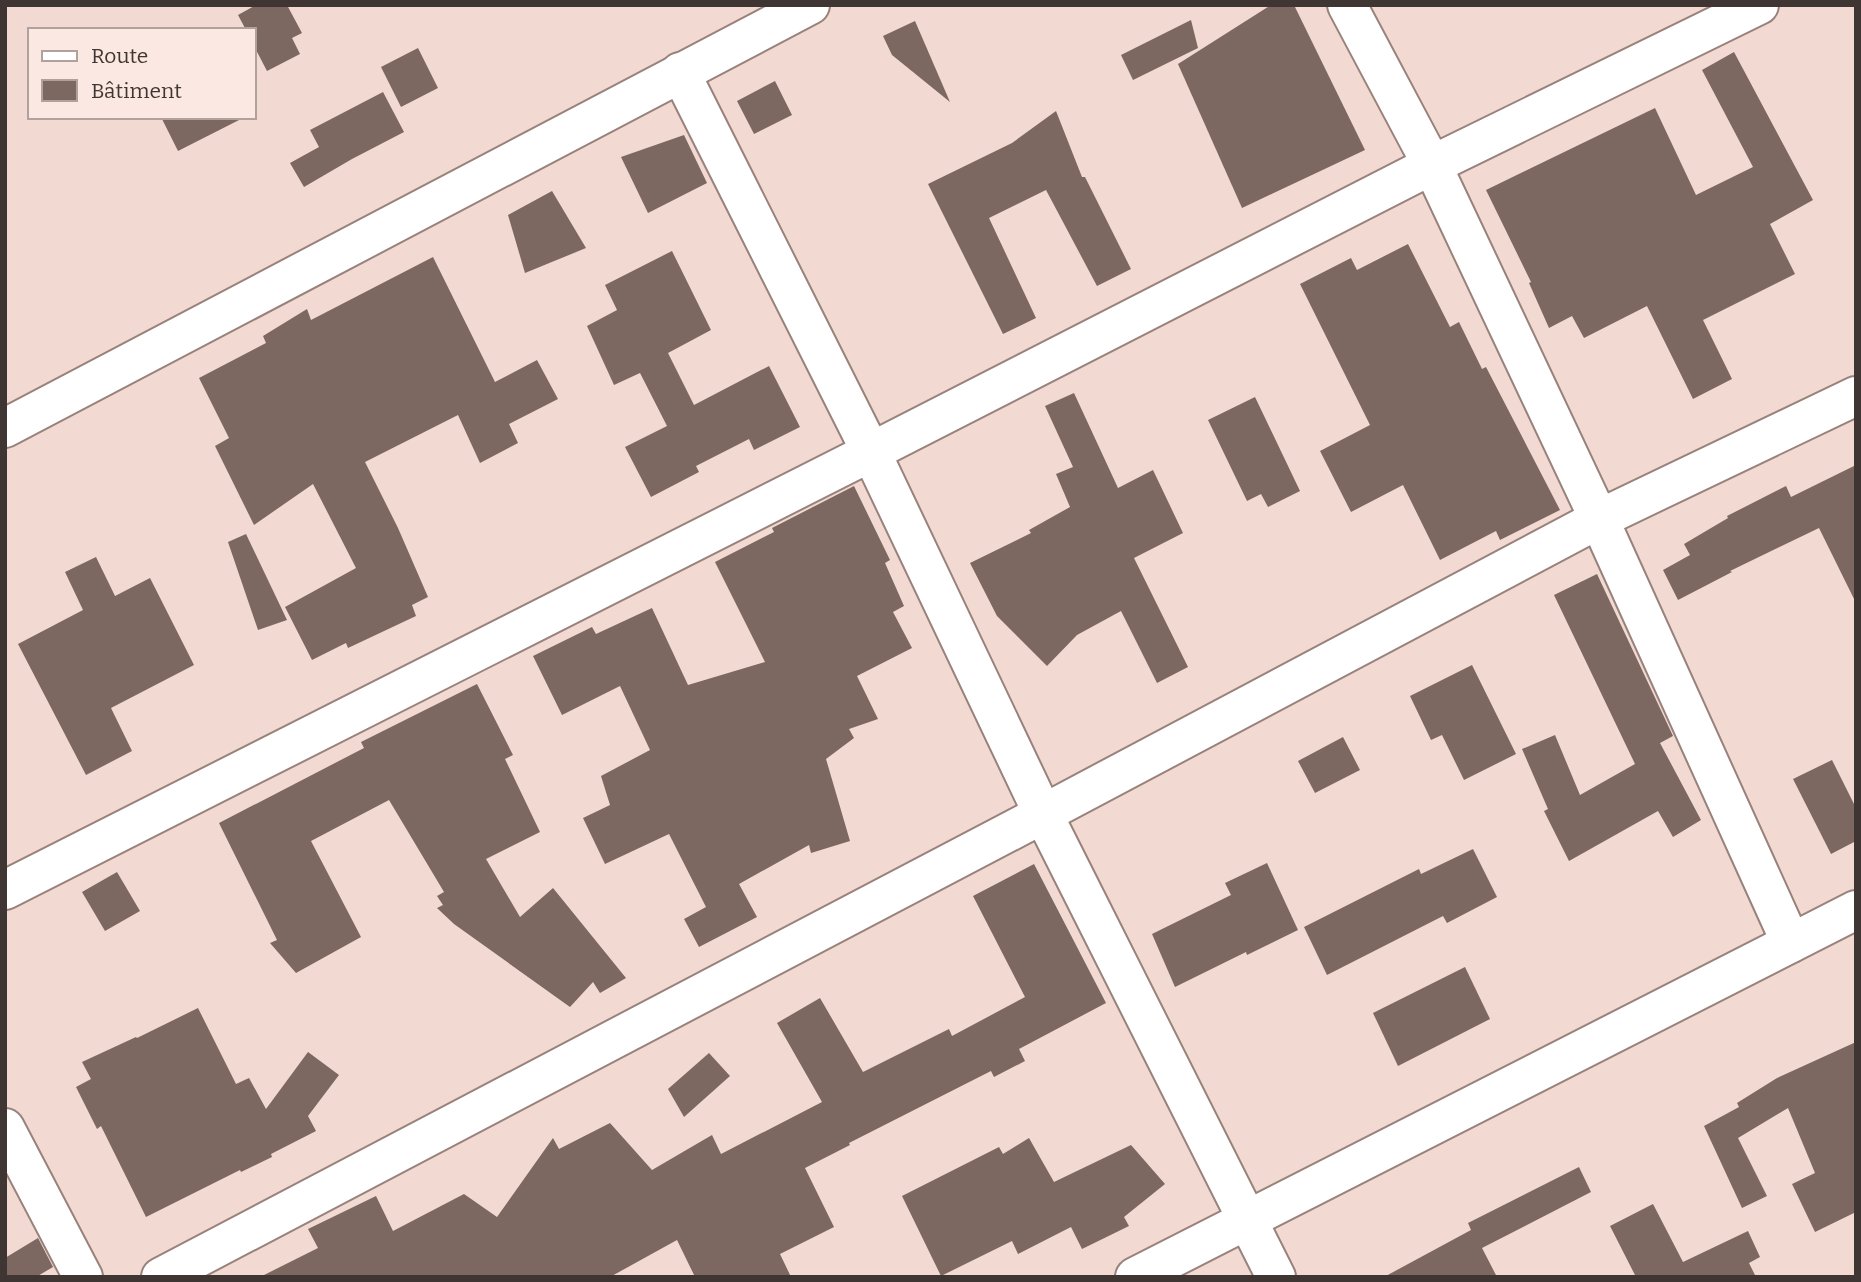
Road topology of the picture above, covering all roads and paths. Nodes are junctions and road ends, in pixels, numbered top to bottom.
1 (810, 5) edge
2 (1347, 5) edge
3 (1759, 5) edge
4 (680, 72) junction
5 (1432, 165) junction
6 (1856, 396) edge
7 (5, 428) edge
8 (871, 452) junction
9 (1599, 519) junction
10 (1043, 814) junction
11 (5, 890) edge
12 (1856, 910) edge
13 (1791, 943) junction
14 (5, 1128) edge
15 (1247, 1221) junction
16 (83, 1277) edge
17 (161, 1277) edge
18 (1135, 1277) edge
19 (1276, 1277) edge

1 - 4 street
2 - 5 street
3 - 5 street
4 - 7 street
4 - 8 street
5 - 8 street
5 - 9 street
6 - 9 street
8 - 10 street
8 - 11 street
9 - 10 street
9 - 13 street
10 - 15 street
10 - 17 street
12 - 13 street
13 - 15 street
14 - 16 street
15 - 18 street
15 - 19 street

